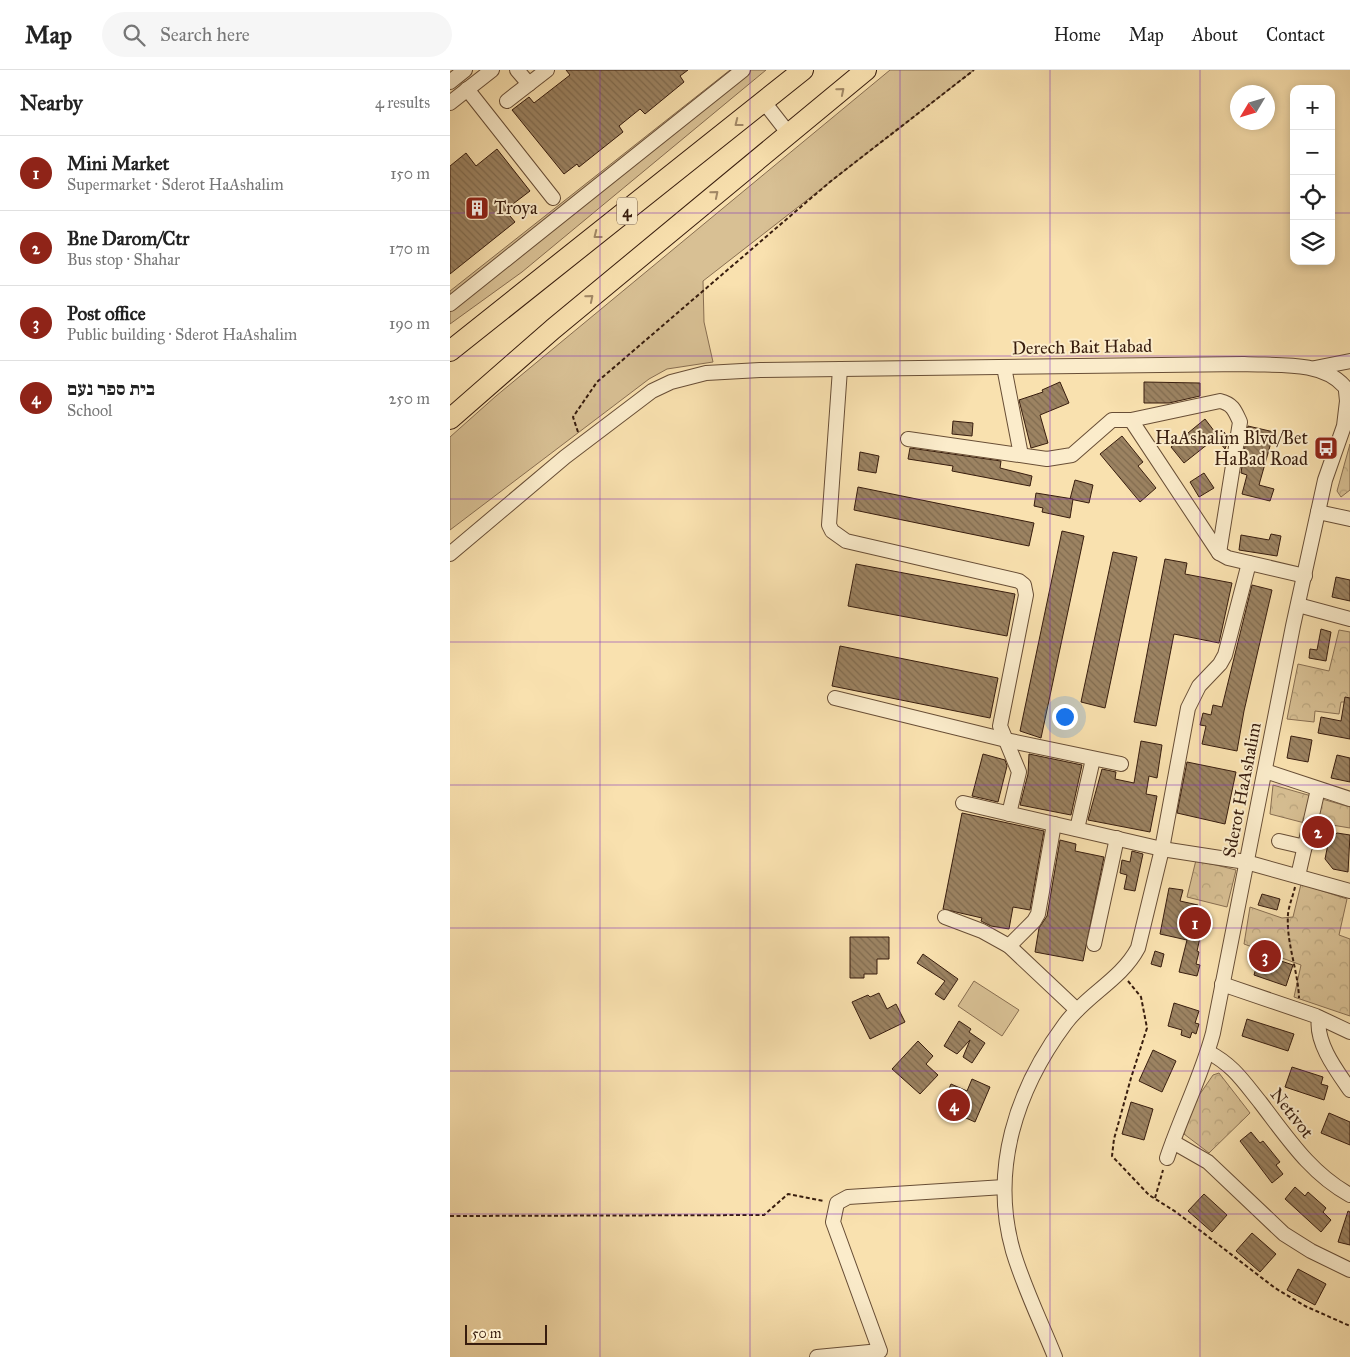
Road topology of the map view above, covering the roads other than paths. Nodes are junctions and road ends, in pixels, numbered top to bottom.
1 (465, 70) edge
2 (492, 70) edge
3 (517, 70) edge
4 (547, 70) edge
5 (743, 70) edge
6 (803, 70) edge
7 (866, 70) edge
8 (450, 82) edge
9 (529, 84) junction
10 (467, 89) junction
11 (450, 102) edge
12 (507, 102) dead end
13 (764, 102) junction
14 (789, 134) junction
15 (553, 198) dead end
16 (450, 304) edge
17 (553, 329) junction
18 (450, 352) edge
19 (1350, 362) edge
20 (1004, 367) junction
21 (1309, 368) junction
22 (840, 369) junction
23 (1346, 391) edge
24 (450, 403) edge
25 (450, 419) edge
26 (1131, 420) junction
27 (1347, 422) edge
28 (908, 438) dead end
29 (1021, 455) junction
30 (1318, 512) junction
31 (1350, 518) edge
32 (1219, 553) junction
33 (450, 554) edge
34 (1249, 563) junction
35 (1304, 576) junction
36 (1298, 605) junction
37 (1350, 619) edge
38 (835, 698) dead end
39 (1006, 740) junction
40 (1093, 759) junction
41 (1122, 764) dead end
42 (1265, 771) junction
43 (1318, 789) junction
44 (1350, 799) edge
45 (963, 804) dead end
46 (1009, 814) junction
47 (1054, 824) junction
48 (1077, 829) junction
49 (1116, 838) junction
50 (1279, 841) dead end
51 (1305, 847) junction
52 (1162, 849) junction
53 (1246, 862) junction
54 (1298, 876) junction
55 (1350, 891) edge
56 (945, 917) dead end
57 (1094, 944) dead end
58 (1009, 946) junction
59 (1222, 984) junction
60 (1077, 1010) junction
61 (1319, 1018) junction
62 (1350, 1032) edge
63 (1208, 1052) junction
64 (1350, 1090) edge
65 (1173, 1142) junction
66 (1167, 1158) road end
67 (1004, 1187) junction
68 (1350, 1195) edge
69 (1350, 1270) edge
70 (817, 1357) edge
71 (1055, 1357) edge

1 - 8 street
2 - 10 street
3 - 9 street
4 - 9 street
5 - 16 street
6 - 13 highway, 4
14 -> 7 highway
9 - 12 street
10 - 11 street
10 - 15 street
13 - 14 street
13 -> 18 highway, 4
17 -> 14 highway
17 - 24 highway
17 - 25 highway
19 - 21 street, Derech Bait Habad
19 - 23 street, Sderot HaAshalim
20 - 21 street, Derech Bait Habad
20 - 22 street, Derech Bait Habad
20 - 29 street
21 - 23 street, Derech Bait Habad
22 - 33 street, Derech Bait Habad
22 - 39 street
23 - 27 street, Sderot HaAshalim
26 - 29 street
26 - 32 street
26 - 32 street
27 - 30 street, Sderot HaAshalim
28 - 29 street
30 - 31 street
30 - 35 street, Sderot HaAshalim
32 - 34 street
34 - 35 street
34 - 52 street
35 - 36 street, Sderot HaAshalim
36 - 37 street
36 - 42 street, Sderot HaAshalim
38 - 39 street
39 - 40 street
39 - 46 street
40 - 41 street
40 - 48 street
42 - 43 street
42 - 53 street, Sderot HaAshalim
43 - 44 street
43 - 51 street
45 - 46 street
46 - 47 street
47 - 48 street
47 - 58 street
48 - 49 street
49 - 52 street
49 - 57 street
50 - 51 street
51 - 54 street
52 - 53 street
52 - 60 street
53 - 54 street
53 - 59 street, Sderot HaAshalim
54 - 55 street
56 - 58 street
58 - 60 street
59 - 61 street
59 - 63 street, Sderot HaAshalim
60 - 67 street
61 - 62 street
61 - 64 street
63 - 65 street, Sderot HaAshalim
63 - 68 street, Netivot
65 - 66 street, Sderot HaAshalim
65 - 69 street
67 - 70 street
67 - 71 street

